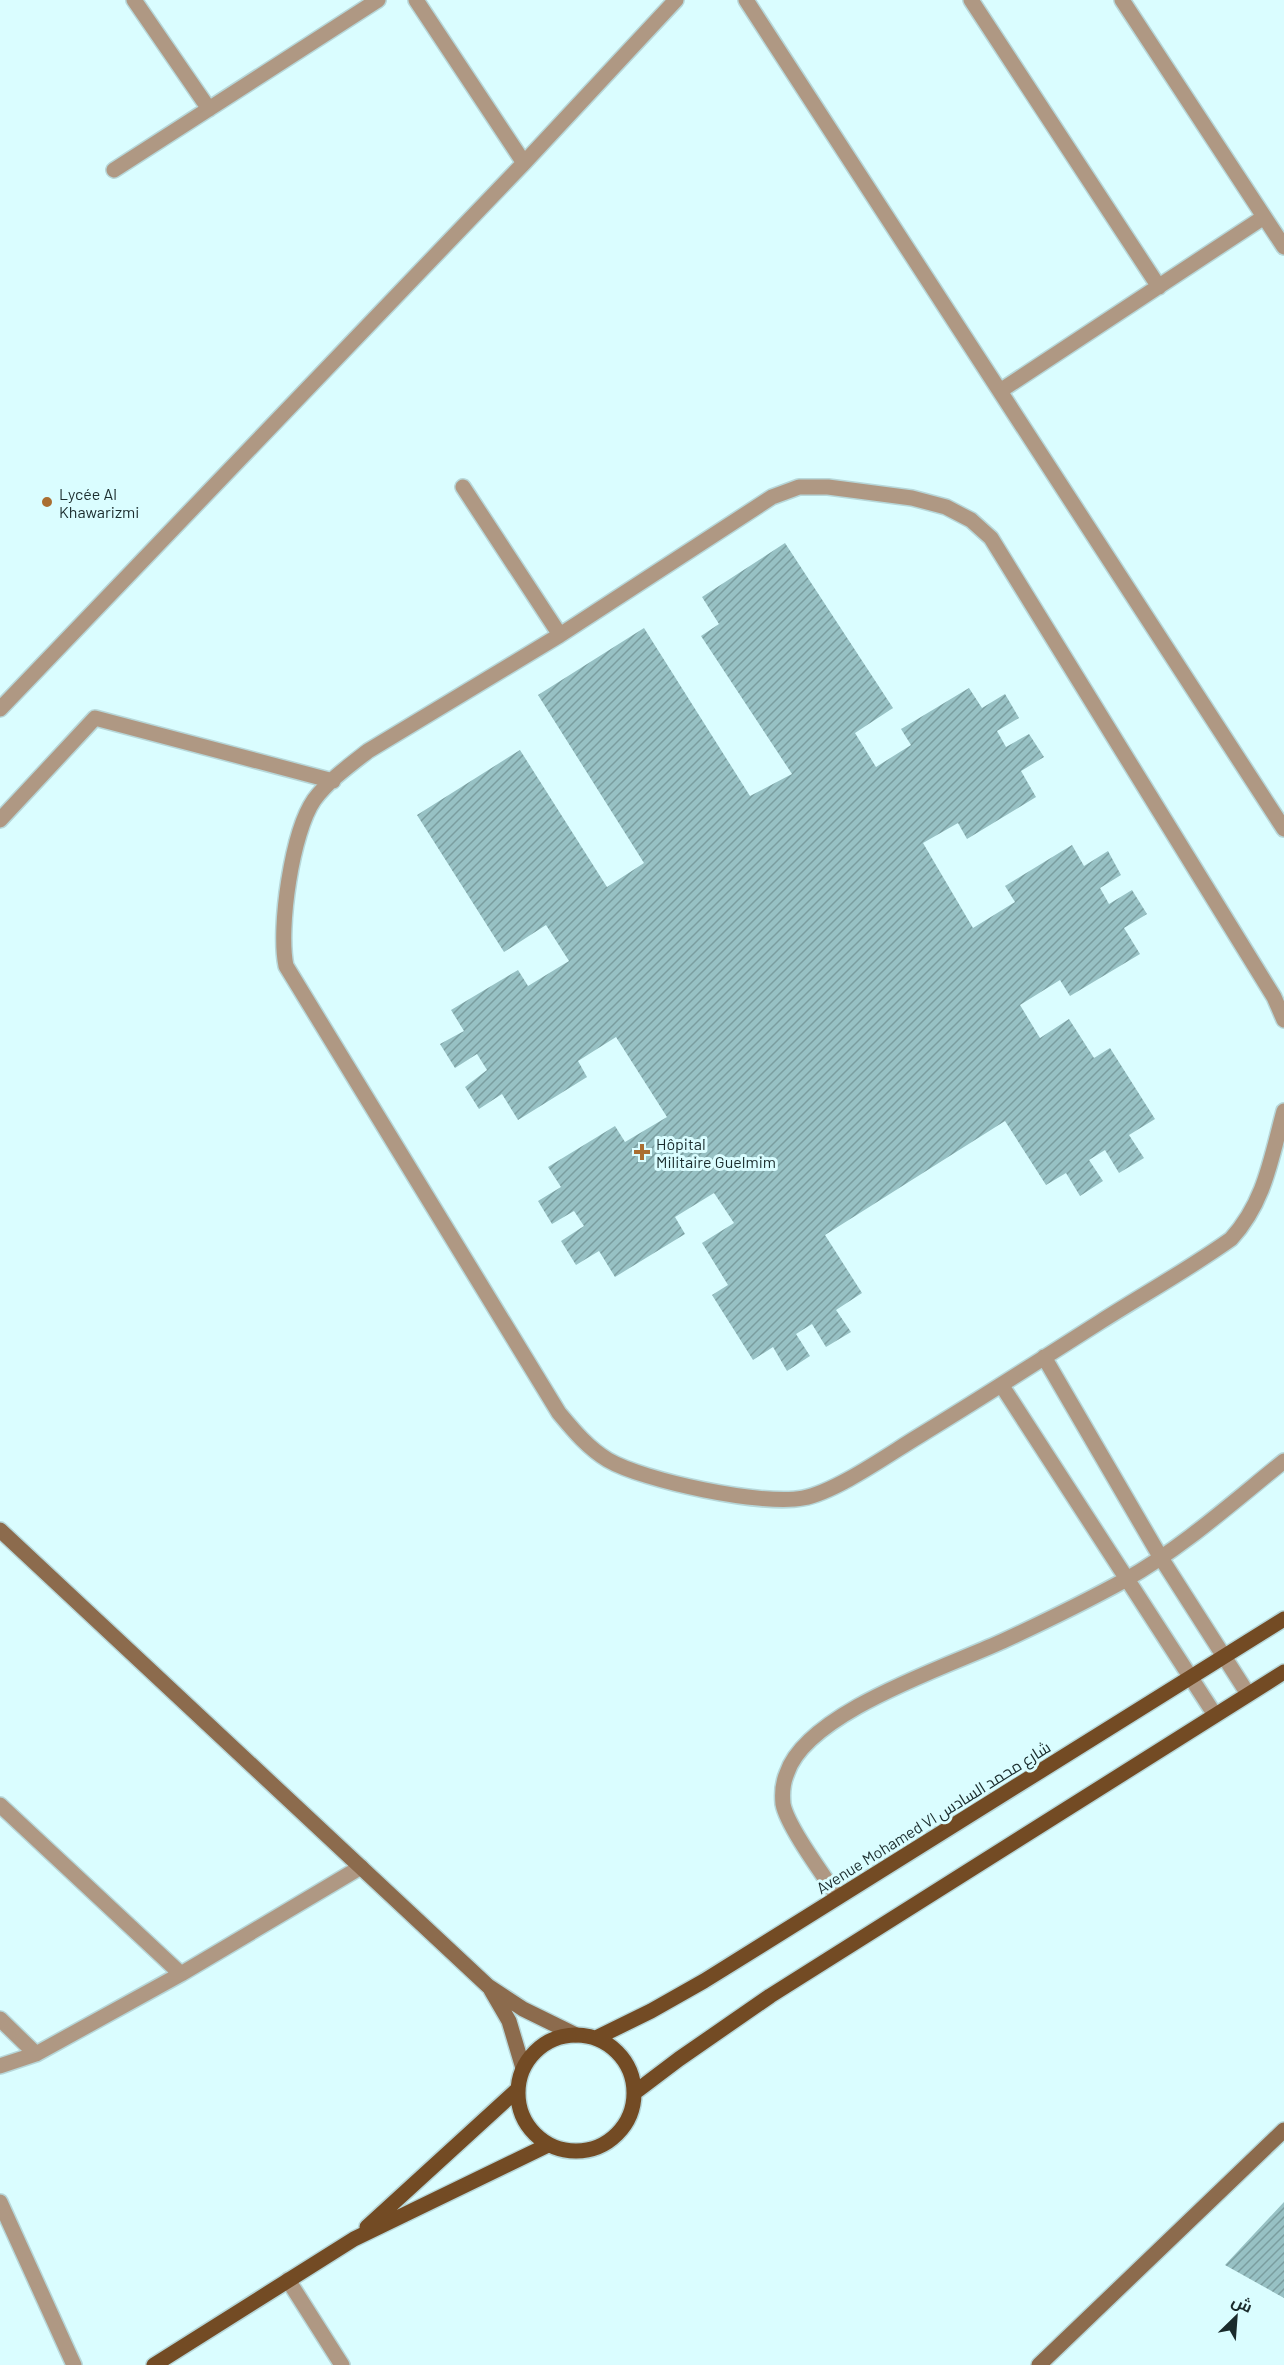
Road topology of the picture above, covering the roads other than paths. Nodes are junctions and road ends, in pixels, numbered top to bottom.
1 (134, 0) edge
2 (378, 0) edge
3 (416, 0) edge
4 (676, 0) edge
5 (746, 0) edge
6 (971, 0) edge
7 (1122, 0) edge
8 (209, 109) junction
9 (524, 162) junction
10 (114, 170) dead end
11 (1264, 217) junction
12 (1284, 247) edge
13 (1159, 286) junction
14 (1000, 391) junction
15 (463, 487) dead end
16 (560, 635) junction
17 (0, 709) edge
18 (333, 781) junction
19 (0, 820) edge
20 (1284, 829) edge
21 (1284, 1020) edge
22 (1284, 1111) edge
23 (1044, 1357) junction
24 (1002, 1386) junction
25 (1284, 1461) edge
26 (0, 1530) edge
27 (1161, 1558) junction
28 (1126, 1580) junction
29 (1284, 1618) edge
30 (1224, 1656) junction
31 (1284, 1672) edge
32 (1191, 1677) junction
33 (1248, 1694) junction
34 (1215, 1715) junction
35 (0, 1805) edge
36 (361, 1867) junction
37 (838, 1897) junction
38 (181, 1974) junction
39 (488, 1986) junction
40 (0, 2019) edge
41 (576, 2035) junction
42 (597, 2038) junction
43 (36, 2054) junction
44 (0, 2066) edge
45 (523, 2068) junction
46 (518, 2090) junction
47 (634, 2093) junction
48 (1284, 2130) edge
49 (548, 2145) junction
50 (0, 2202) edge
51 (354, 2239) junction
52 (288, 2280) junction
53 (74, 2365) edge
54 (154, 2365) edge
55 (342, 2365) edge
56 (1038, 2365) edge

1 - 8 street
2 - 8 street
3 - 9 street
4 - 9 street
5 - 14 street
6 - 13 street
7 - 11 street
8 - 10 street
9 - 17 street
11 - 12 street
11 - 13 street
13 - 14 street
14 - 20 street
15 - 16 street
16 - 18 street
16 - 21 street
18 - 19 street
18 - 24 street
22 - 23 street
23 - 24 street
23 - 27 street
24 - 28 street
25 - 27 street
26 - 36 main road
27 - 28 street
27 - 30 street
28 - 32 street
28 - 37 street
29 - 30 main road, Avenue Mohamed VI شارع محمد السادس
30 - 32 main road, Avenue Mohamed VI شارع محمد السادس
30 - 33 street
31 - 33 main road
32 - 34 street
32 - 37 main road, Avenue Mohamed VI شارع محمد السادس
33 - 34 main road
34 - 47 main road
35 - 38 street
36 - 38 street
36 - 39 main road
37 - 42 main road, Avenue Mohamed VI شارع محمد السادس
38 - 43 street
39 - 41 main road
39 - 45 main road
40 - 43 street
41 - 42 main road
41 - 45 main road
42 - 47 main road
43 - 44 street
45 - 46 main road
46 - 49 main road
46 - 51 main road
47 - 49 main road
48 - 56 main road
49 - 51 main road
50 - 53 street
51 - 52 main road
52 - 54 main road
52 - 55 street

